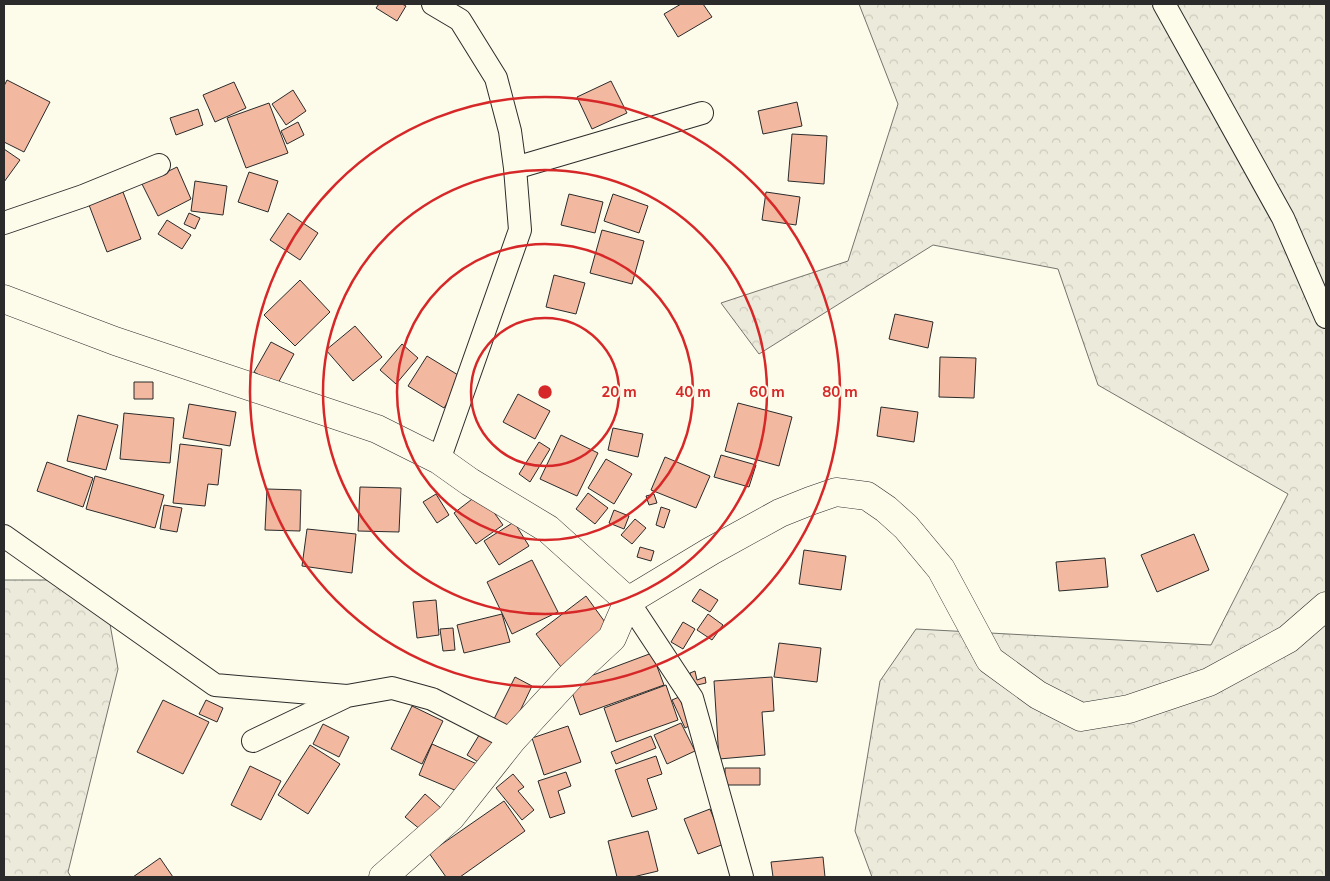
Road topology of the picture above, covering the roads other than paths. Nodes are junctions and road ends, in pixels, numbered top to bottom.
1 (432, 4) edge
2 (1164, 4) edge
3 (702, 113) dead end
4 (159, 165) dead end
5 (515, 168) junction
6 (4, 223) edge
7 (4, 300) edge
8 (1326, 317) edge
9 (439, 460) junction
10 (4, 536) edge
11 (628, 601) junction
12 (1326, 606) edge
13 (346, 696) junction
14 (512, 740) junction
15 (253, 741) dead end
16 (383, 877) edge
17 (742, 877) edge

1 - 5 street
2 - 8 street
3 - 5 street
4 - 6 street
5 - 9 street
7 - 9 street
9 - 11 street
10 - 13 street
11 - 12 street
11 - 14 street
11 - 17 street
13 - 14 street
13 - 15 street
14 - 16 street

